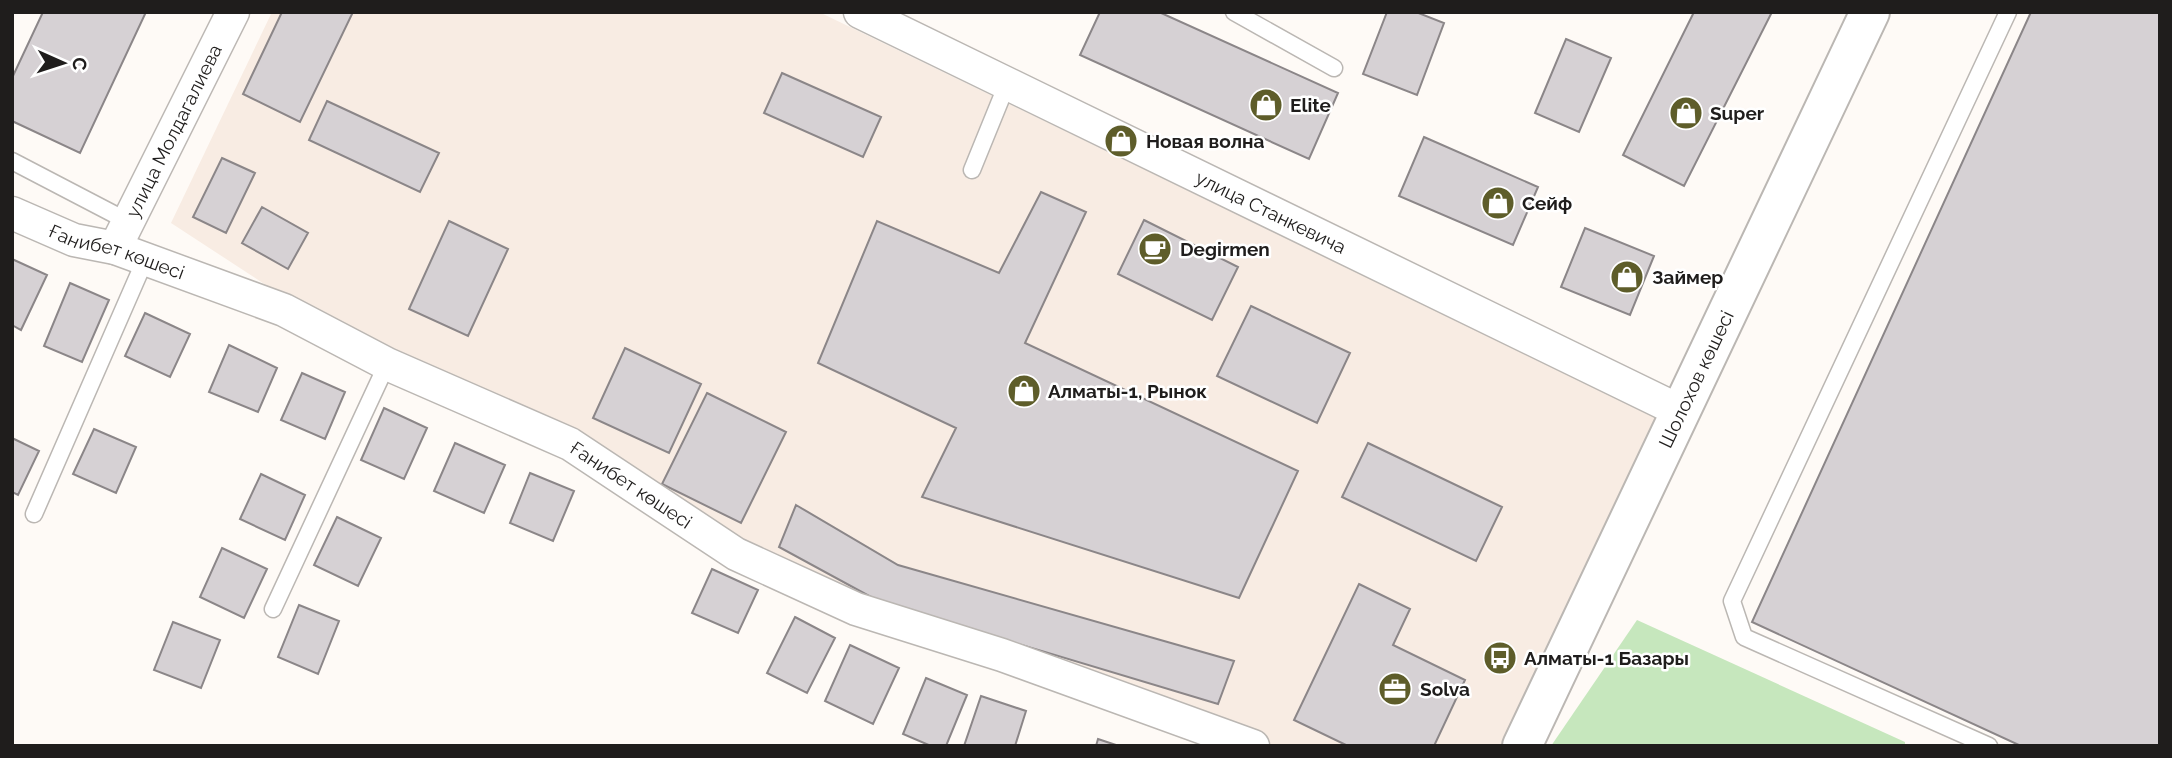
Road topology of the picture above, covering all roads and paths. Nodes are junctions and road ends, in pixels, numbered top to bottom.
1 (233, 12) edge
2 (860, 12) edge
3 (1234, 12) edge
4 (1870, 12) edge
5 (2008, 12) edge
6 (1334, 68) dead end
7 (1007, 84) junction
8 (12, 161) edge
9 (972, 170) dead end
10 (12, 213) edge
11 (122, 235) junction
12 (145, 260) junction
13 (387, 364) junction
14 (1682, 412) junction
15 (34, 514) dead end
16 (273, 609) dead end
17 (1253, 746) edge
18 (1522, 746) edge
19 (1989, 746) edge

1 - 11 street, улица Молдагалиева
2 - 7 street, улица Станкевича
3 - 6 lane
4 - 14 main road, Шолохов көшесі
5 - 19 lane
7 - 9 lane
7 - 14 street, улица Станкевича
8 - 11 lane
10 - 11 street, Ғанибет көшесі
11 - 12 street, Ғанибет көшесі
12 - 13 street, Ғанибет көшесі
12 - 15 lane
13 - 16 lane
13 - 17 street, Ғанибет көшесі
14 - 18 main road, Шолохов көшесі

